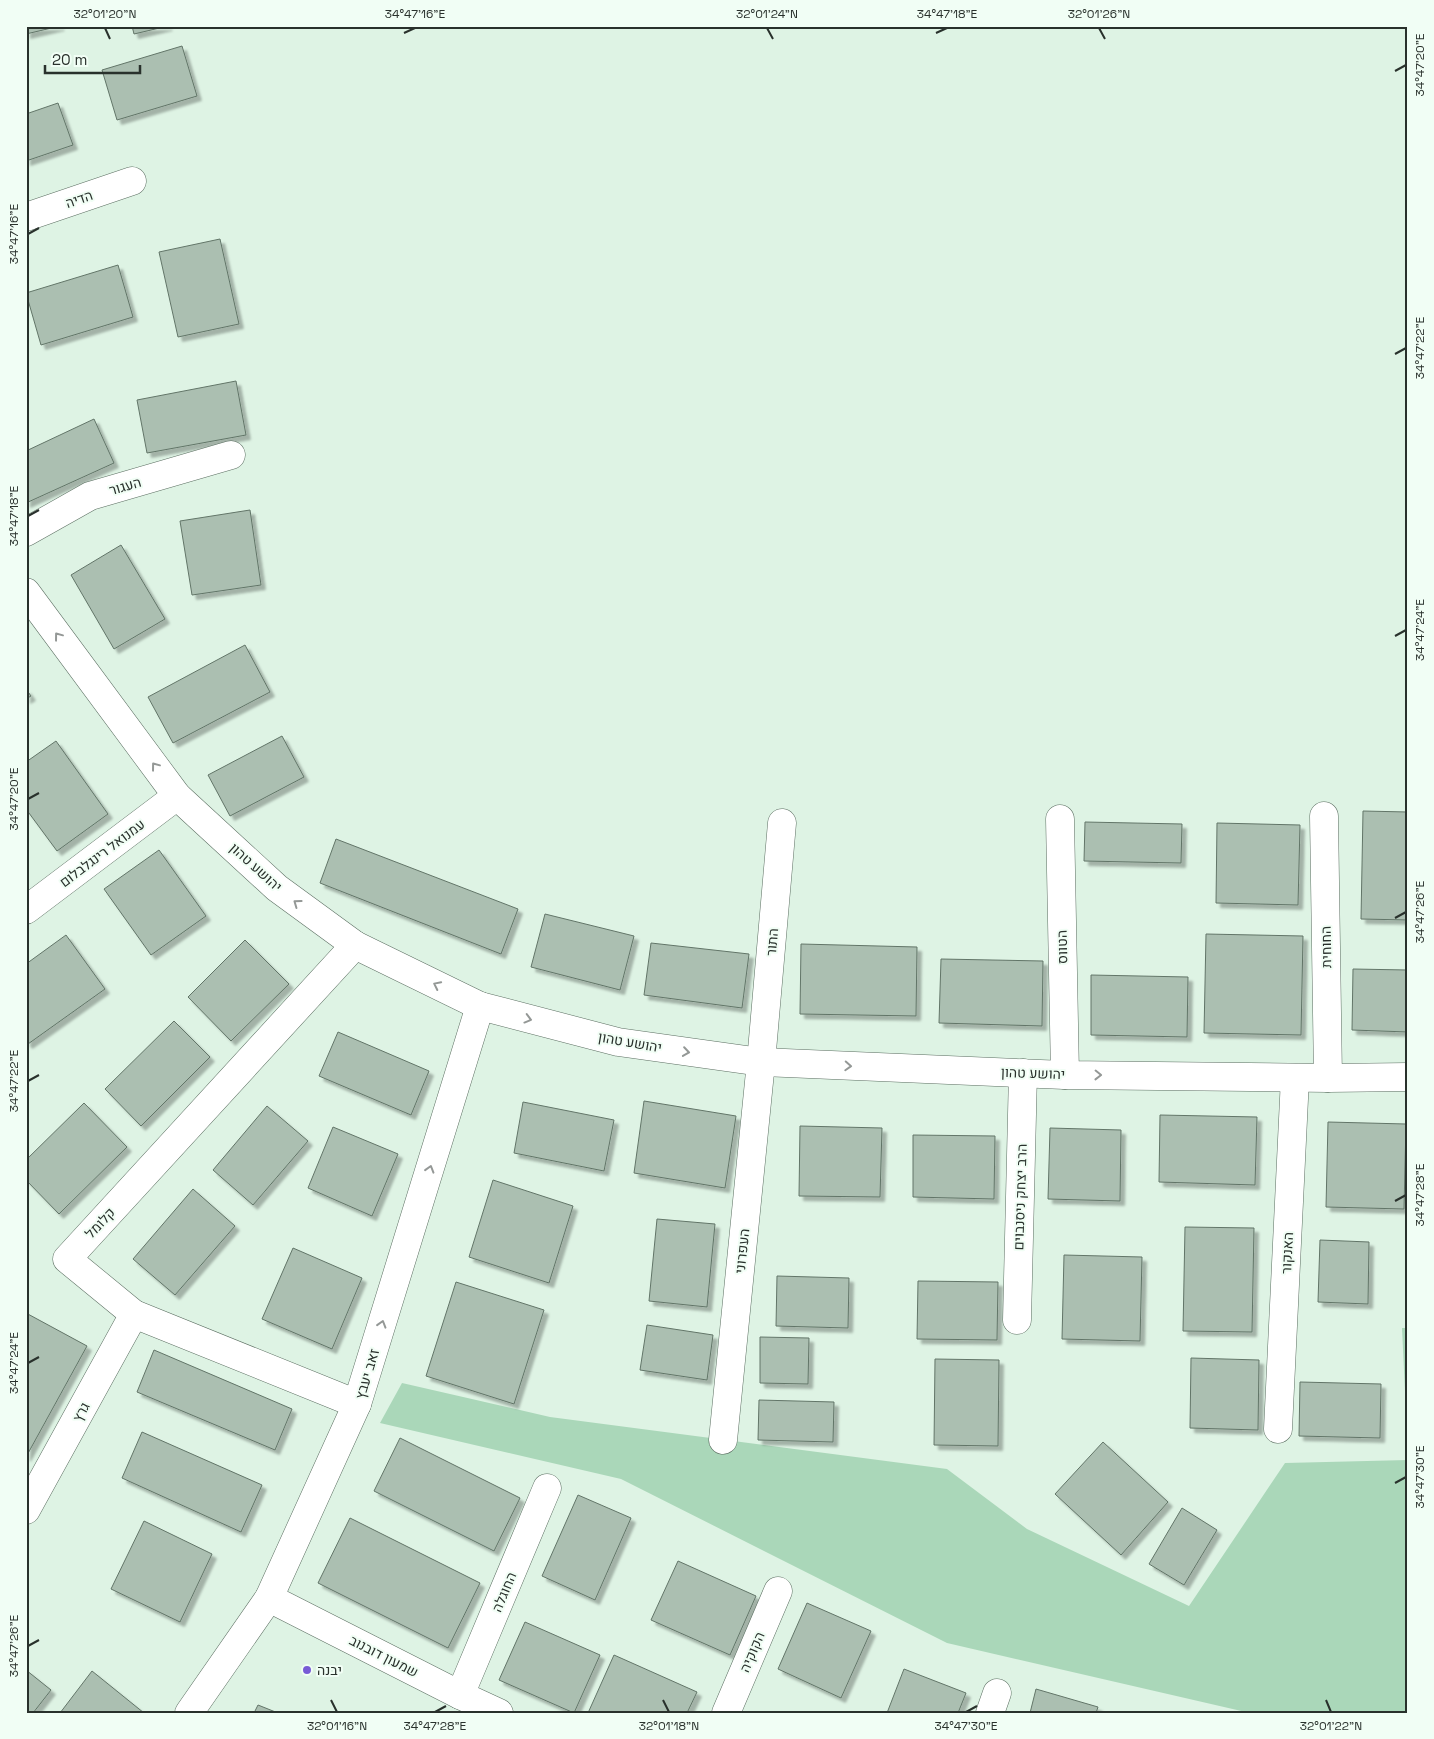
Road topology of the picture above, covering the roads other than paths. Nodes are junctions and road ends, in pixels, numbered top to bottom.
1 (132, 181) dead end
2 (26, 217) edge
3 (231, 456) dead end
4 (26, 532) edge
5 (26, 592) edge
6 (177, 796) junction
7 (1324, 816) dead end
8 (1060, 819) dead end
9 (782, 823) dead end
10 (26, 910) edge
11 (355, 945) junction
12 (480, 1006) junction
13 (761, 1062) junction
14 (1023, 1073) junction
15 (1064, 1075) junction
16 (1408, 1077) edge
17 (1295, 1078) junction
18 (1328, 1078) junction
19 (134, 1314) junction
20 (1016, 1320) dead end
21 (358, 1404) junction
22 (1278, 1429) dead end
23 (723, 1440) dead end
24 (547, 1488) dead end
25 (26, 1510) edge
26 (778, 1591) dead end
27 (269, 1598) junction
28 (460, 1695) junction
29 (188, 1713) edge
30 (499, 1713) edge
31 (726, 1713) edge

1 - 2 street, הדיה
3 - 4 street, העגור
6 -> 5 street, יהושע טהון
6 - 10 street, עמנואל רינגלבלום
11 -> 6 street, יהושע טהון
7 - 18 street, החוחית
8 - 15 street, הטווס
9 - 13 street, התור
12 -> 11 street, יהושע טהון
11 - 19 street, קלומל
12 -> 13 street, יהושע טהון
21 -> 12 street, זאב יעבץ
13 -> 14 street, יהושע טהון
13 - 23 street, העפרוני
14 - 15 street, יהושע טהון
14 - 20 street, הרב יצחק ניסנבוים
15 -> 17 street, יהושע טהון
16 - 18 street, יהושע טהון
17 - 18 street, יהושע טהון
17 - 22 street, האנקור
19 - 21 street, קלומל
19 - 25 street, גרץ
21 - 27 street, זאב יעבץ
24 - 28 street, החוגלה
26 - 31 street, הקוקיה
27 - 28 street, שמעון דובנוב
27 - 29 street, זאב יעבץ
28 - 30 street, שמעון דובנוב

